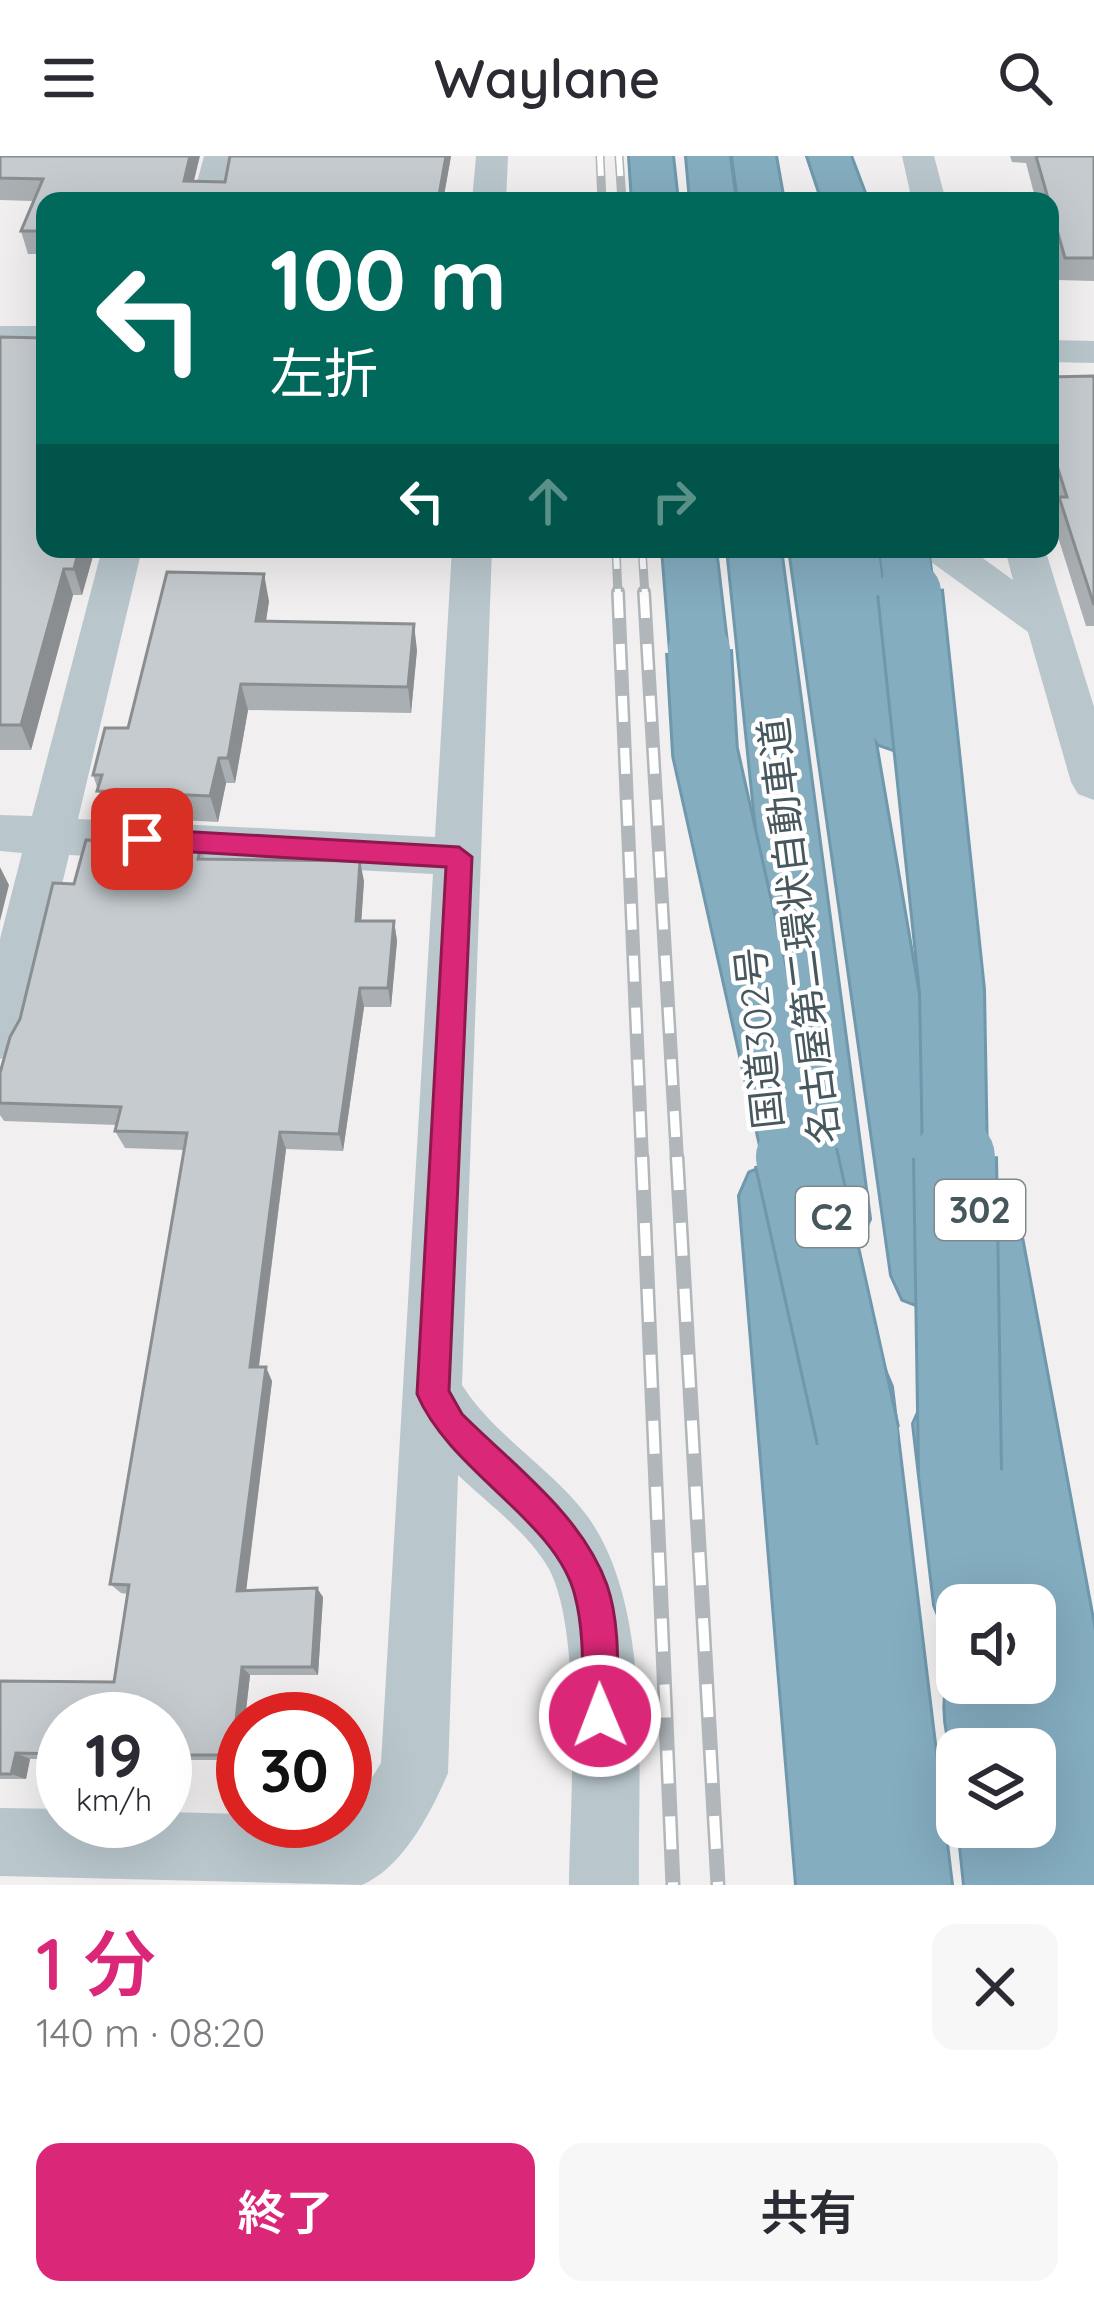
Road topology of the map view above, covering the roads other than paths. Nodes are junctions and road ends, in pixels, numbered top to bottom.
1 (220, 156) edge
2 (492, 156) edge
3 (651, 156) edge
4 (674, 156) edge
5 (708, 156) edge
6 (754, 156) edge
7 (799, 156) edge
8 (829, 156) edge
9 (845, 156) edge
10 (918, 156) edge
11 (211, 192) edge
12 (490, 192) edge
13 (655, 192) edge
14 (677, 192) edge
15 (712, 192) edge
16 (760, 192) edge
17 (805, 192) edge
18 (845, 192) edge
19 (848, 192) edge
20 (927, 192) edge
21 (0, 337) edge
22 (36, 337) edge
23 (1059, 351) edge
24 (1094, 352) edge
25 (120, 558) edge
26 (472, 558) edge
27 (690, 558) edge
28 (712, 558) edge
29 (755, 558) edge
30 (817, 558) edge
31 (871, 558) edge
32 (905, 558) edge
33 (954, 558) edge
34 (1028, 558) edge
35 (1048, 625) junction
36 (1094, 782) edge
37 (0, 832) edge
38 (51, 834) junction
39 (459, 857) junction
40 (0, 1037) edge
41 (992, 1281) junction
42 (433, 1394) junction
43 (828, 1436) junction
44 (960, 1471) junction
45 (973, 1584) edge
46 (1094, 1712) edge
47 (0, 1842) edge
48 (1006, 1848) edge
49 (1094, 1871) edge
50 (604, 1885) edge
51 (800, 1885) edge
52 (842, 1885) edge
53 (906, 1885) edge
54 (1010, 1885) edge

1 - 11 street
2 - 12 street
3 - 13 highway
4 - 14 highway
5 - 15 highway
6 - 16 highway
7 - 17 highway
8 - 18 highway
9 - 19 highway
10 - 20 street
21 - 22 street
23 - 24 street
25 - 38 street
26 - 39 street
27 - 43 highway, bridge
28 - 43 highway, 国道302号
29 - 43 highway, 名古屋第二環状自動車道 / C2, bridge
30 - 44 highway, 名古屋第二環状自動車道 / C2, bridge
31 - 41 highway, 302
32 - 44 highway, bridge
33 - 35 street
34 - 35 street
35 - 36 street
37 - 38 street
38 - 39 street
38 - 40 street
39 - 42 street
41 - 46 highway
41 - 49 highway, 302
42 - 47 street
42 - 50 street
43 - 51 highway
43 - 52 highway, 国道302号
43 - 53 highway, 名古屋第二環状自動車道 / C2
44 - 45 highway, 名古屋第二環状自動車道 / C2
48 - 54 highway

